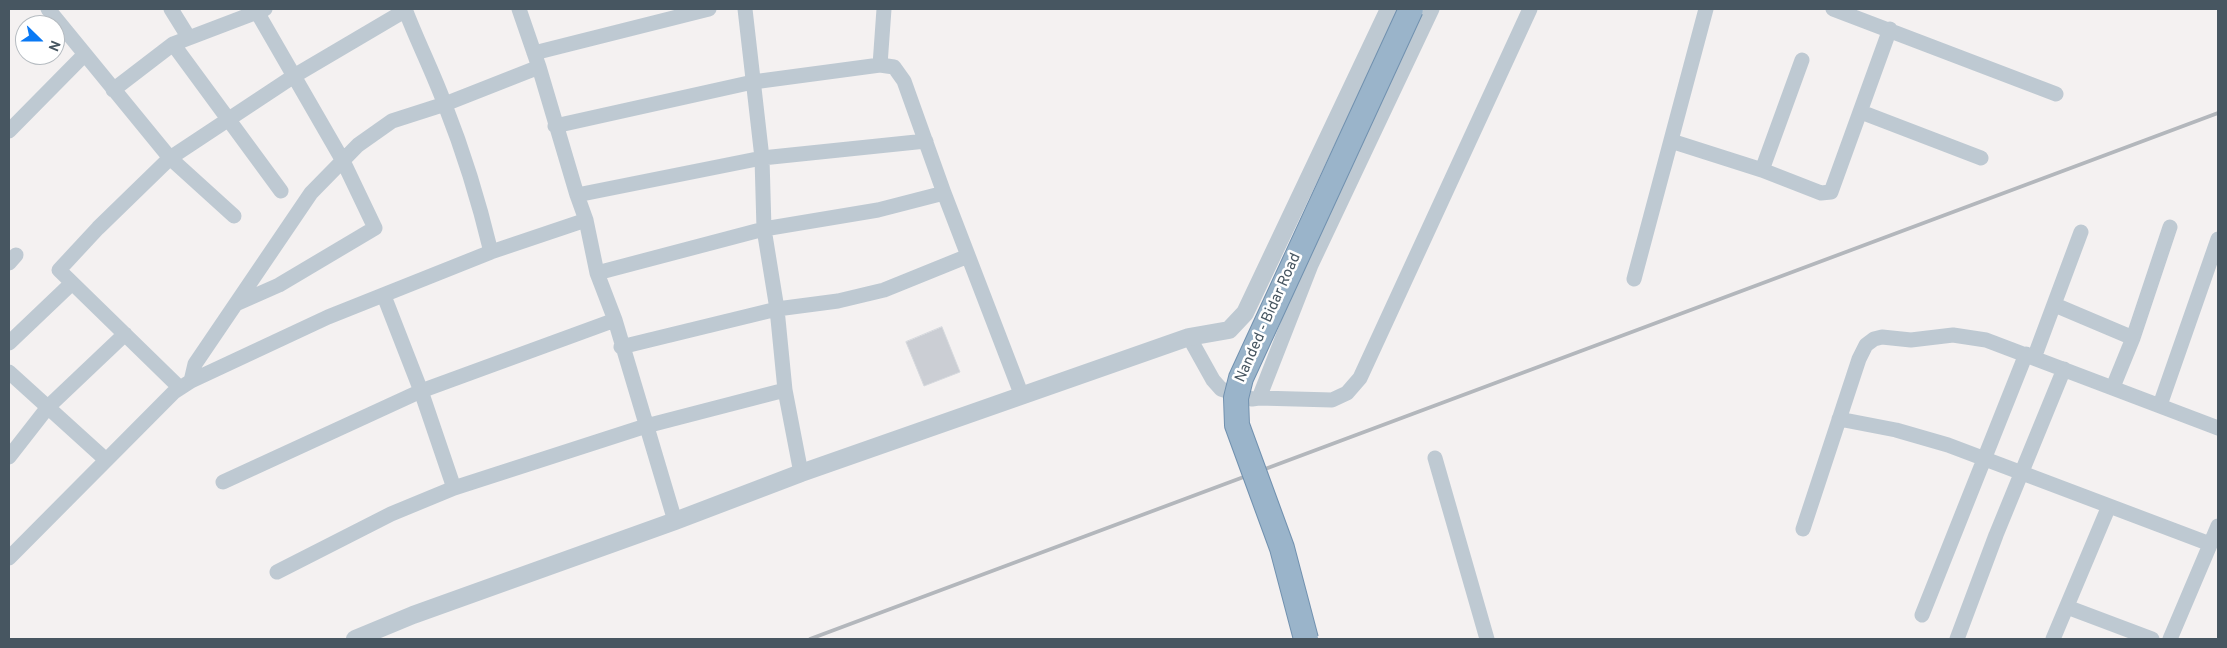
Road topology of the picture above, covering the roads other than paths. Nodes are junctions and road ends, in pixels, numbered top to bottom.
1 (48, 9) edge
2 (171, 9) edge
3 (405, 9) edge
4 (519, 9) edge
5 (710, 9) edge
6 (745, 9) edge
7 (884, 9) edge
8 (1389, 9) edge
9 (1411, 9) edge
10 (1432, 9) edge
11 (1530, 9) edge
12 (1706, 9) edge
13 (1833, 9) edge
14 (261, 11) edge
15 (1890, 29) junction
16 (189, 38) junction
17 (173, 44) junction
18 (85, 54) junction
19 (536, 60) junction
20 (1802, 60) dead end
21 (880, 65) junction
22 (294, 76) junction
23 (753, 82) junction
24 (113, 90) junction
25 (2056, 94) dead end
26 (445, 104) junction
27 (1861, 112) junction
28 (229, 119) junction
29 (555, 126) junction
30 (9, 131) edge
31 (926, 141) junction
32 (1671, 141) junction
33 (170, 158) junction
34 (762, 158) junction
35 (1981, 158) dead end
36 (343, 161) junction
37 (1762, 170) junction
38 (282, 191) dead end
39 (944, 193) junction
40 (577, 195) junction
41 (234, 216) dead end
42 (586, 220) junction
43 (2170, 227) dead end
44 (764, 229) junction
45 (2081, 232) dead end
46 (2218, 239) edge
47 (491, 252) junction
48 (968, 256) junction
49 (597, 274) junction
50 (1634, 279) dead end
51 (72, 283) junction
52 (384, 296) junction
53 (235, 304) junction
54 (2055, 305) junction
55 (777, 309) junction
56 (615, 320) junction
57 (125, 334) junction
58 (1189, 337) junction
59 (2133, 338) junction
60 (9, 343) edge
61 (621, 347) junction
62 (2030, 356) junction
63 (2064, 369) junction
64 (9, 372) edge
65 (185, 384) junction
66 (2113, 387) junction
67 (785, 390) junction
68 (421, 391) junction
69 (1022, 396) junction
70 (1259, 398) junction
71 (2160, 405) junction
72 (48, 407) junction
73 (1839, 419) junction
74 (646, 426) junction
75 (2218, 428) edge
76 (9, 457) edge
77 (1435, 458) dead end
78 (106, 459) junction
79 (1984, 459) junction
80 (801, 473) junction
81 (2021, 474) junction
82 (223, 482) dead end
83 (454, 488) junction
84 (2109, 506) junction
85 (675, 521) junction
86 (2218, 526) edge
87 (1803, 529) dead end
88 (2210, 544) junction
89 (12, 550) edge
90 (277, 572) dead end
91 (2067, 607) junction
92 (1922, 615) dead end
93 (355, 639) edge
94 (1306, 639) edge
95 (1487, 639) edge
96 (1957, 639) edge
97 (2053, 639) edge
98 (2152, 639) edge
99 (2170, 639) edge

1 - 18 street
2 - 16 street
3 - 22 street
3 - 26 street
4 - 19 street
5 - 19 street
6 - 23 street
7 - 21 street
8 - 58 street
9 - 94 highway, Nanded - Bidar Road, bridge
10 - 70 street
11 - 70 street
12 - 32 street
13 - 15 street
14 - 16 street
14 - 22 street
15 - 25 street
15 - 27 street
16 - 17 street
17 - 24 street
17 - 28 street
18 - 24 street
18 - 30 street
19 - 26 street
19 - 29 street
20 - 37 street
21 - 23 street
21 - 31 street
22 - 28 street
22 - 36 street
23 - 29 street
23 - 34 street
24 - 33 street
26 - 36 street
26 - 47 street
27 - 35 street
27 - 37 street
28 - 33 street
28 - 38 street
29 - 40 street
31 - 34 street
31 - 39 street
32 - 37 street
32 - 50 street
33 - 41 street
33 - 51 street
34 - 40 street
34 - 44 street
36 - 53 street
36 - 53 street
39 - 44 street
39 - 48 street
40 - 42 street
42 - 47 street
42 - 49 street
43 - 59 street
44 - 49 street
44 - 55 street
45 - 54 street
46 - 71 street
47 - 52 street
48 - 55 street
48 - 69 street
49 - 56 street
51 - 57 street
51 - 60 street
52 - 65 street
52 - 68 street
53 - 65 street
54 - 59 street
54 - 62 street
55 - 61 street
55 - 67 street
56 - 61 street
56 - 68 street
57 - 65 street
57 - 72 street
58 - 69 street
58 - 70 street
59 - 66 street
61 - 74 street
62 - 63 street
62 - 73 street
62 - 79 street
63 - 66 street
63 - 81 street
64 - 72 street
65 - 78 street
66 - 71 street
67 - 74 street
67 - 80 street
68 - 82 street
68 - 83 street
69 - 80 street
71 - 75 street
72 - 76 street
72 - 78 street
73 - 79 street
73 - 87 street
74 - 83 street
74 - 85 street
77 - 95 street
78 - 89 street
79 - 81 street
79 - 92 street
80 - 85 street
81 - 84 street
81 - 96 street
83 - 90 street
84 - 88 street
84 - 91 street
85 - 93 street
86 - 88 street
88 - 99 street
91 - 97 street
91 - 98 street

